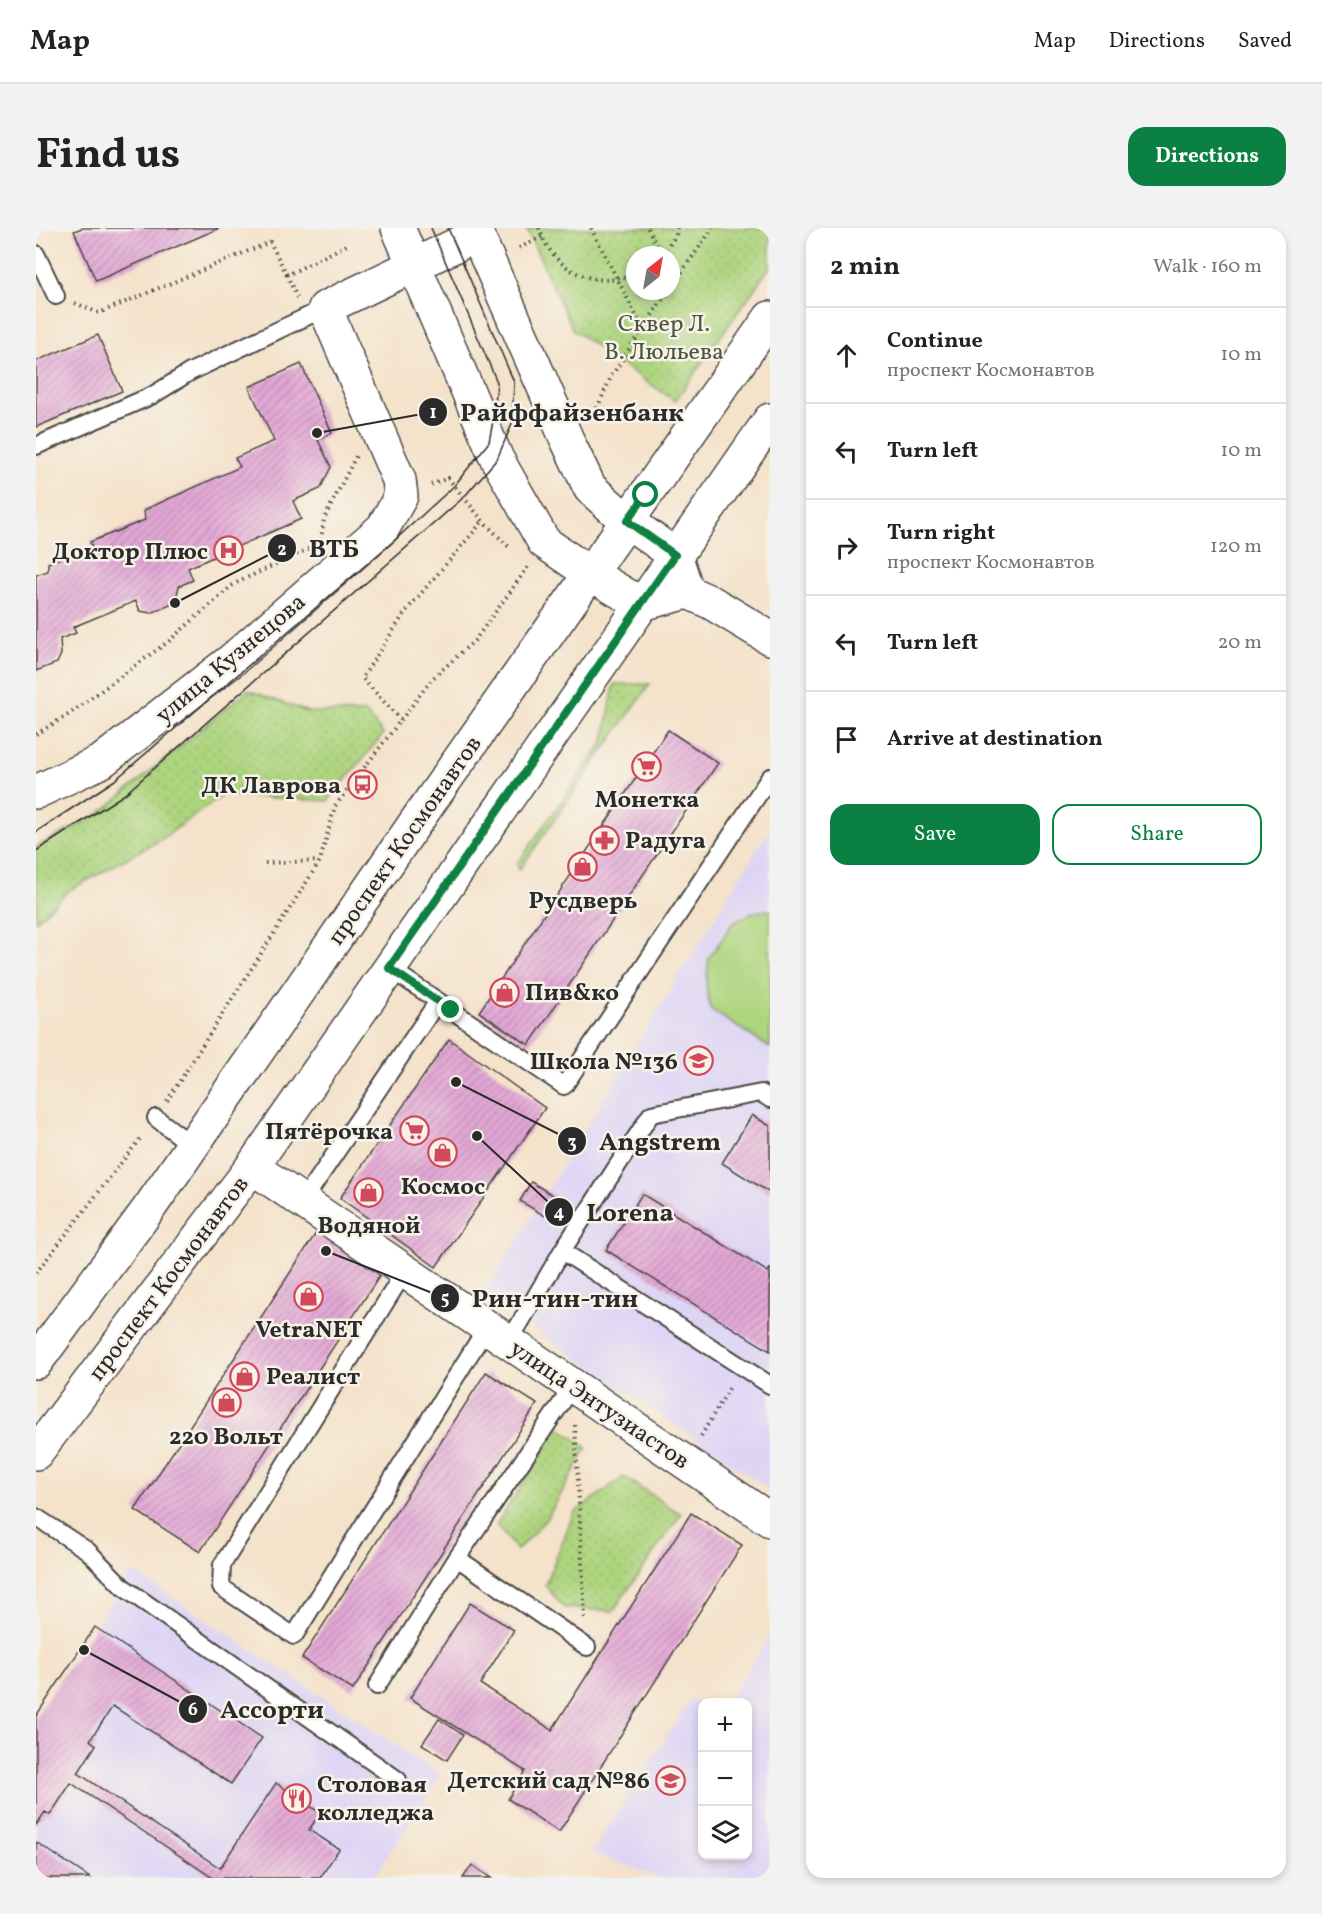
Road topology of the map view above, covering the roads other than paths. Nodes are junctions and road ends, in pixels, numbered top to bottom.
1 (399, 228) edge
2 (476, 231) edge
3 (36, 254) edge
4 (415, 265) junction
5 (56, 296) road end
6 (325, 308) junction
7 (770, 318) edge
8 (770, 420) edge
9 (36, 446) edge
10 (627, 521) junction
11 (675, 555) junction
12 (589, 573) junction
13 (688, 592) junction
14 (641, 604) junction
15 (770, 638) edge
16 (770, 777) edge
17 (36, 792) edge
18 (389, 968) junction
19 (438, 1001) junction
20 (770, 1099) edge
21 (156, 1118) road end
22 (193, 1146) junction
23 (252, 1167) junction
24 (303, 1201) junction
25 (562, 1251) junction
26 (405, 1271) junction
27 (498, 1334) junction
28 (36, 1362) edge
29 (770, 1385) edge
30 (573, 1386) junction
31 (36, 1453) edge
32 (36, 1517) edge
33 (770, 1520) edge
34 (457, 1558) junction
35 (587, 1647) road end
36 (377, 1686) dead end
37 (398, 1780) dead end

1 - 4 main road
2 - 4 main road
2 - 10 main road
3 - 5 lane
4 - 6 main road
4 - 12 main road
6 - 9 lane
6 - 17 main road, улица Кузнецова
7 - 10 main road, проспект Космонавтов
8 - 11 main road, проспект Космонавтов
10 - 11 main road
10 - 12 main road, проспект Космонавтов
11 - 13 main road
11 - 14 main road, проспект Космонавтов
12 - 14 main road
12 - 22 main road, проспект Космонавтов
13 - 14 main road
13 - 15 main road
14 - 18 main road, проспект Космонавтов
16 - 19 lane
18 - 19 lane
18 - 23 main road, проспект Космонавтов
19 - 24 lane
20 - 25 lane
21 - 22 lane
22 - 28 main road, проспект Космонавтов
23 - 24 main road, улица Энтузиастов
23 - 31 main road, проспект Космонавтов
24 - 26 main road, улица Энтузиастов
25 - 27 lane
25 - 29 lane
26 - 27 main road, улица Энтузиастов
26 - 27 lane
27 - 30 main road, улица Энтузиастов
30 - 33 main road, улица Энтузиастов
30 - 34 lane
32 - 37 lane
34 - 35 lane
34 - 36 lane

